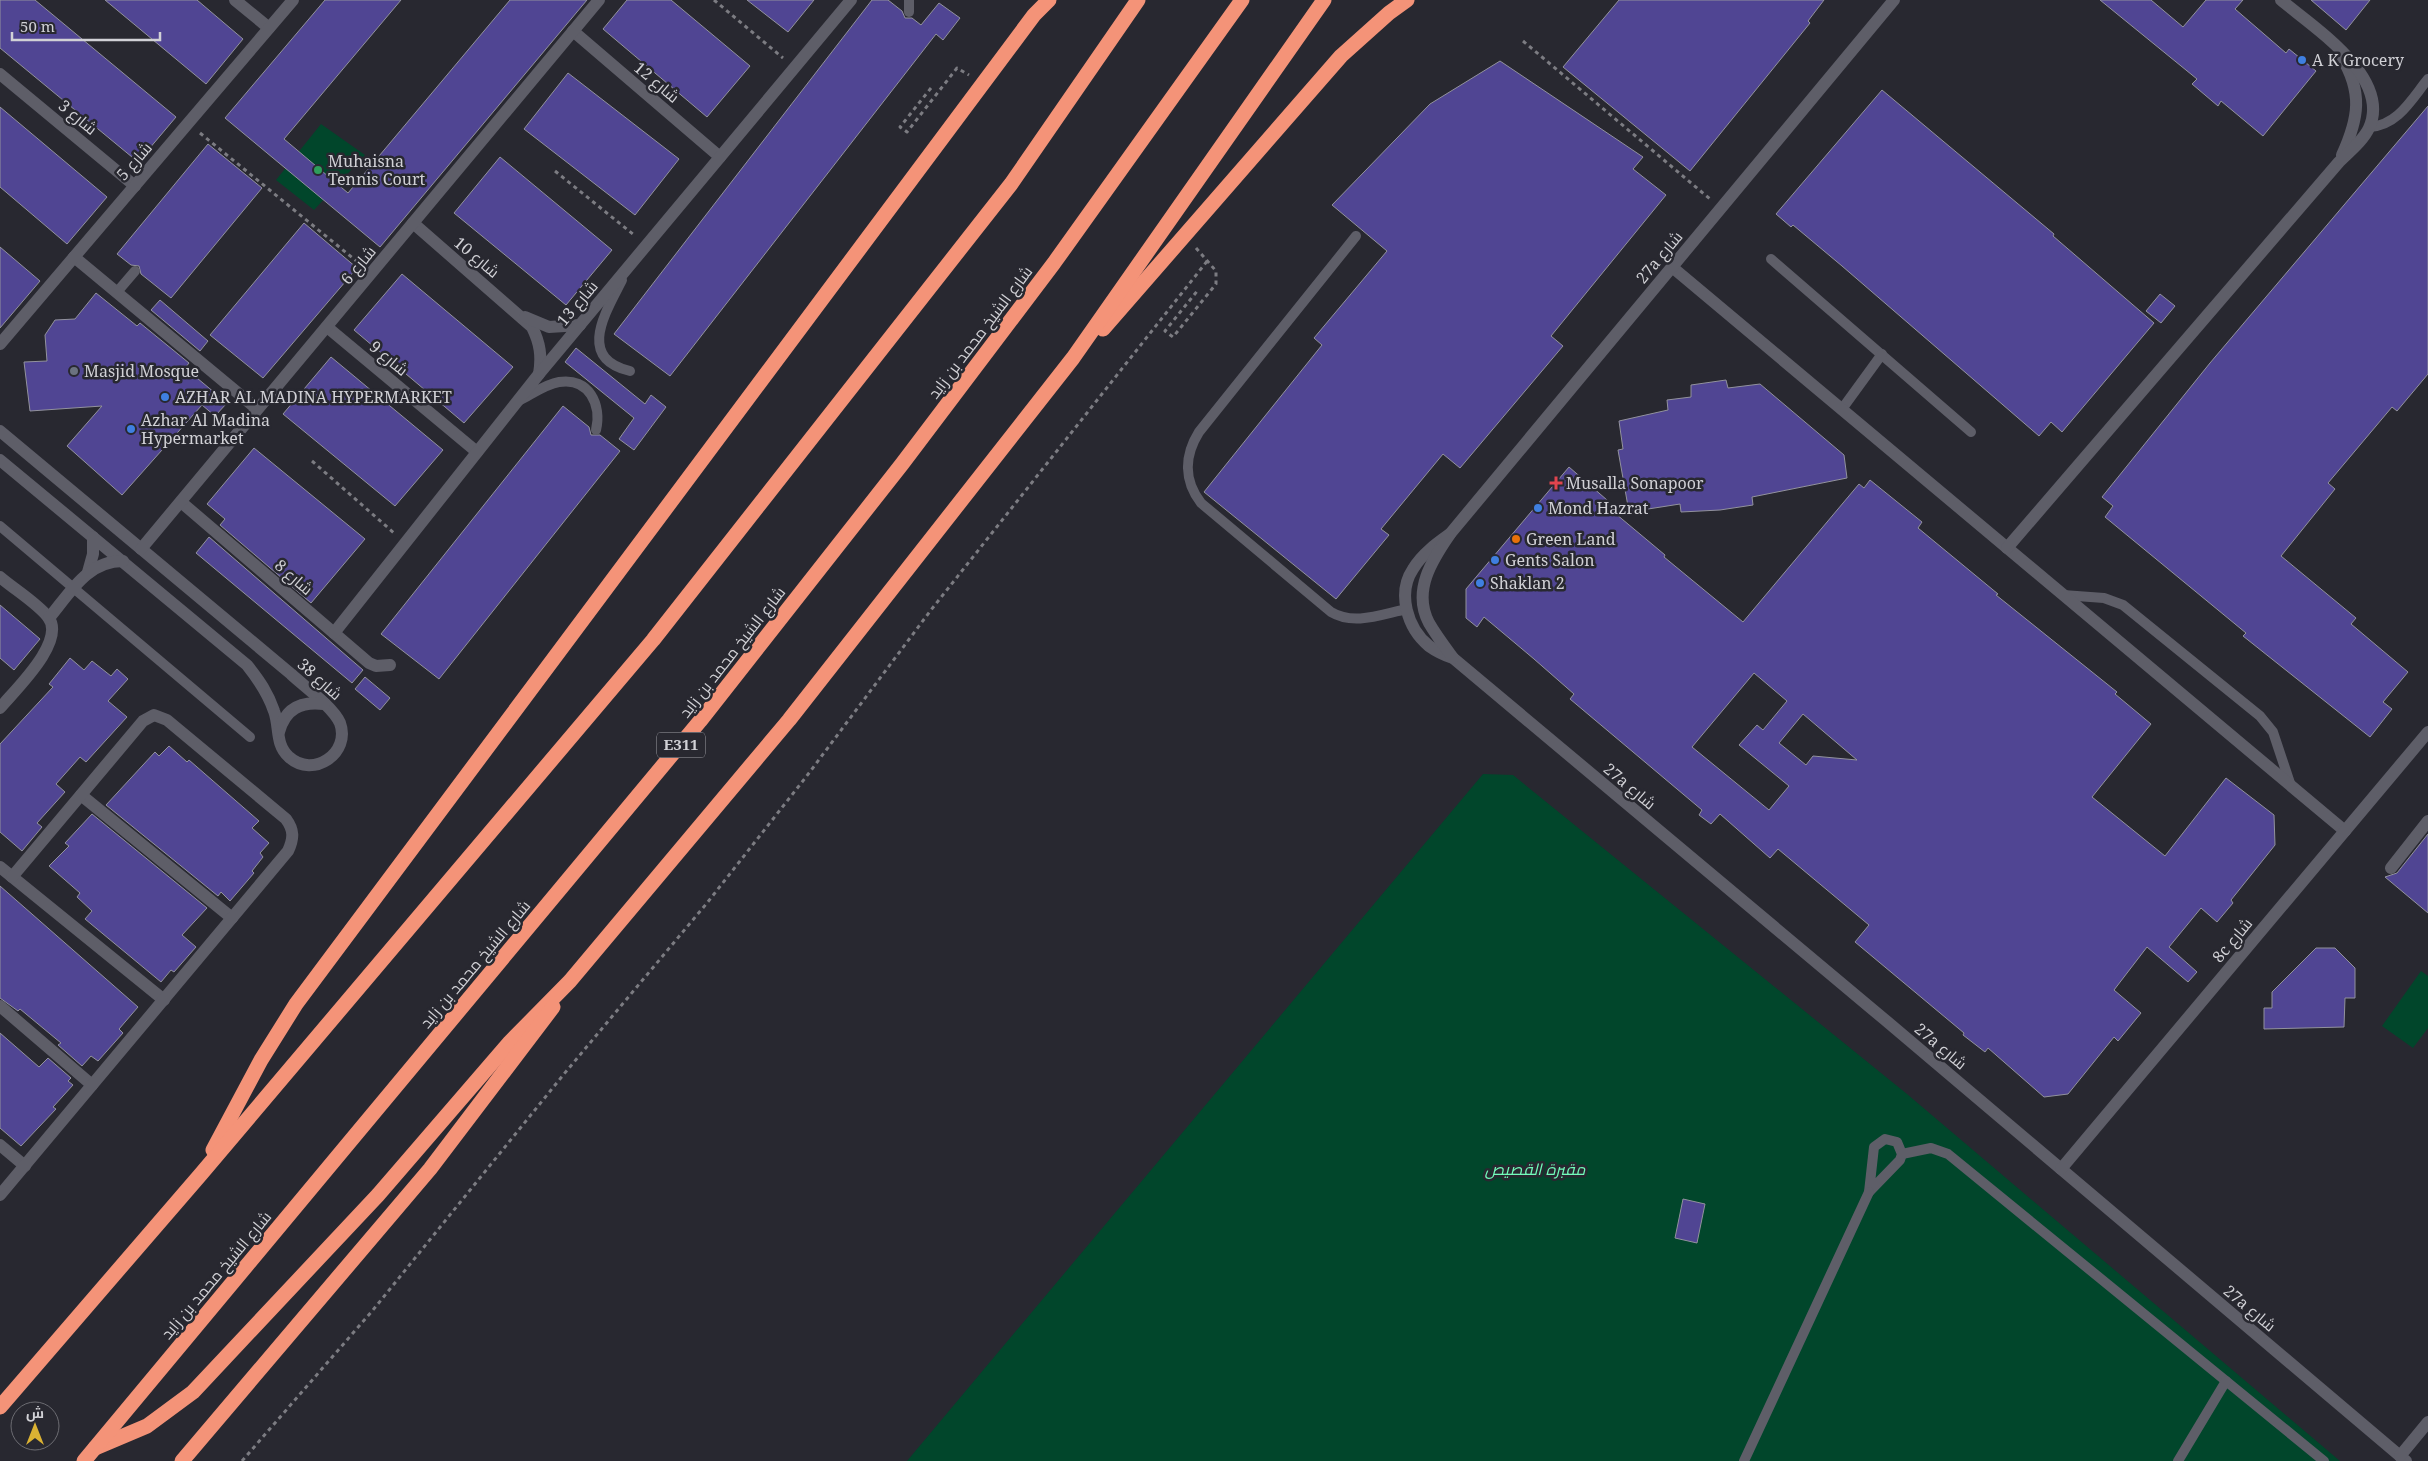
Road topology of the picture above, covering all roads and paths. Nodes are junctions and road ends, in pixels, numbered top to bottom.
1 (235, 0) edge
2 (293, 0) edge
3 (599, 0) edge
4 (714, 0) edge
5 (851, 0) edge
6 (909, 0) edge
7 (1042, 0) edge
8 (1049, 0) edge
9 (1138, 0) edge
10 (1242, 0) edge
11 (1324, 0) edge
12 (1407, 0) edge
13 (1894, 0) edge
14 (2281, 0) edge
15 (910, 12) dead end
16 (1034, 15) junction
17 (269, 28) junction
18 (573, 31) junction
19 (1523, 41) dead end
20 (2333, 44) junction
21 (795, 68) junction
22 (0, 74) edge
23 (2428, 80) edge
24 (982, 84) junction
25 (932, 88) dead end
26 (188, 124) junction
27 (2370, 127) junction
28 (720, 157) junction
29 (2339, 162) junction
30 (555, 171) dead end
31 (135, 186) junction
32 (1721, 208) junction
33 (413, 223) junction
34 (1185, 236) junction
35 (1356, 236) dead end
36 (646, 245) junction
37 (74, 257) junction
38 (1772, 259) dead end
39 (1208, 260) junction
40 (629, 266) junction
41 (1672, 267) junction
42 (135, 270) dead end
43 (371, 274) junction
44 (1198, 290) dead end
45 (117, 292) junction
46 (520, 315) junction
47 (580, 325) junction
48 (327, 327) junction
49 (0, 344) edge
50 (1882, 354) junction
51 (1074, 358) junction
52 (630, 371) dead end
53 (539, 374) junction
54 (517, 402) junction
55 (257, 409) junction
56 (1842, 409) junction
57 (596, 430) dead end
58 (0, 431) edge
59 (1971, 432) dead end
60 (477, 452) junction
61 (0, 460) edge
62 (312, 461) dead end
63 (181, 502) junction
64 (0, 526) edge
65 (1450, 534) junction
66 (93, 536) junction
67 (405, 543) junction
68 (2007, 548) junction
69 (140, 549) junction
70 (123, 561) junction
71 (88, 572) junction
72 (0, 577) edge
73 (73, 590) junction
74 (2063, 595) junction
75 (1407, 609) junction
76 (49, 618) junction
77 (334, 633) junction
78 (1453, 658) junction
79 (390, 665) dead end
80 (324, 704) junction
81 (0, 708) edge
82 (2428, 732) edge
83 (278, 733) junction
84 (250, 737) dead end
85 (2418, 744) junction
86 (2428, 752) edge
87 (2291, 786) junction
88 (81, 795) junction
89 (2428, 821) edge
90 (2345, 831) junction
91 (0, 867) edge
92 (2391, 868) dead end
93 (12, 877) junction
94 (232, 918) junction
95 (570, 981) junction
96 (164, 1000) junction
97 (0, 1006) edge
98 (92, 1085) junction
99 (0, 1145) edge
100 (1902, 1154) junction
101 (25, 1166) junction
102 (2061, 1170) junction
103 (201, 1174) junction
104 (1869, 1192) junction
105 (0, 1195) edge
106 (2226, 1381) junction
107 (0, 1407) edge
108 (2428, 1422) edge
109 (95, 1448) junction
110 (187, 1458) edge
111 (2403, 1458) edge
112 (84, 1461) edge
113 (242, 1461) edge
114 (1744, 1461) edge
115 (2178, 1461) edge
116 (2324, 1461) edge

1 - 17 street
2 - 17 street, شارع 5
3 - 18 street, شارع 6
4 - 21 path
5 - 21 street, شارع 13
6 - 15 lane
7 - 16 highway
8 - 16 highway
9 - 103 highway
10 - 109 highway, شارع الشيخ محمد بن زايد / E311
11 - 51 highway
12 - 34 highway
13 - 32 street, 27a شارع
14 - 20 street
16 - 24 highway
17 - 26 street, شارع 5
18 - 28 street, شارع 12
18 - 33 street, شارع 6
19 - 32 path
20 - 27 street
20 - 29 street
21 - 28 street, شارع 13
22 - 31 street, شارع 3
23 - 27 lane
24 - 25 path
24 - 103 highway
26 - 31 street, شارع 5
26 - 43 path
27 - 29 street
28 - 36 street, شارع 13
29 - 68 street
30 - 36 path
31 - 37 street, شارع 5
32 - 41 street, 27a شارع
33 - 43 street, شارع 6
33 - 46 street, شارع 10
34 - 39 path
34 - 51 highway
35 - 75 lane
36 - 40 street, شارع 13
37 - 45 street
37 - 49 street, شارع 5
38 - 50 lane
39 - 44 path
39 - 113 path
40 - 47 street, شارع 13
40 - 52 lane
41 - 56 street
41 - 65 street, 27a شارع
42 - 45 lane
43 - 48 street, شارع 6
45 - 55 street
46 - 47 street, شارع 10
46 - 53 street, شارع 10
47 - 53 street, شارع 13
48 - 55 street, شارع 6
48 - 60 street, شارع 9
50 - 56 lane
50 - 59 lane
51 - 95 highway
53 - 54 street, شارع 13
54 - 57 lane
54 - 60 street, شارع 13
55 - 63 street, شارع 6
56 - 68 street
58 - 69 street, شارع 38
60 - 67 street, شارع 13
61 - 66 street, شارع 38
62 - 67 path
63 - 69 street, شارع 6
63 - 77 street, شارع 8
64 - 73 lane
65 - 75 street, 27a شارع
65 - 78 street, 27a شارع
66 - 70 street, شارع 38
66 - 71 street
67 - 77 street, شارع 13
68 - 74 street
69 - 80 street, شارع 38
70 - 71 street
70 - 83 street, شارع 38
71 - 73 street
72 - 76 street
73 - 76 street
73 - 84 lane
74 - 87 street
74 - 87 lane
75 - 78 street, 27a شارع
76 - 81 street
77 - 79 street, شارع 8
78 - 102 street, 27a شارع
80 - 83 street
80 - 83 street, شارع 38
82 - 85 street, 8c شارع
85 - 86 street
85 - 90 street, 8c شارع
87 - 90 street
88 - 93 street
88 - 94 street
88 - 94 street
89 - 92 street
90 - 102 street, 8c شارع
91 - 93 street
93 - 96 street
94 - 96 street
95 - 109 highway
95 - 110 highway
96 - 98 street
97 - 98 street
98 - 101 street
99 - 101 street
100 - 104 lane
100 - 104 lane
100 - 106 lane
101 - 105 street
102 - 111 street, 27a شارع
103 - 107 highway
104 - 114 lane
106 - 115 lane
106 - 116 lane
108 - 111 street
109 - 112 highway, شارع الشيخ محمد بن زايد / E311

